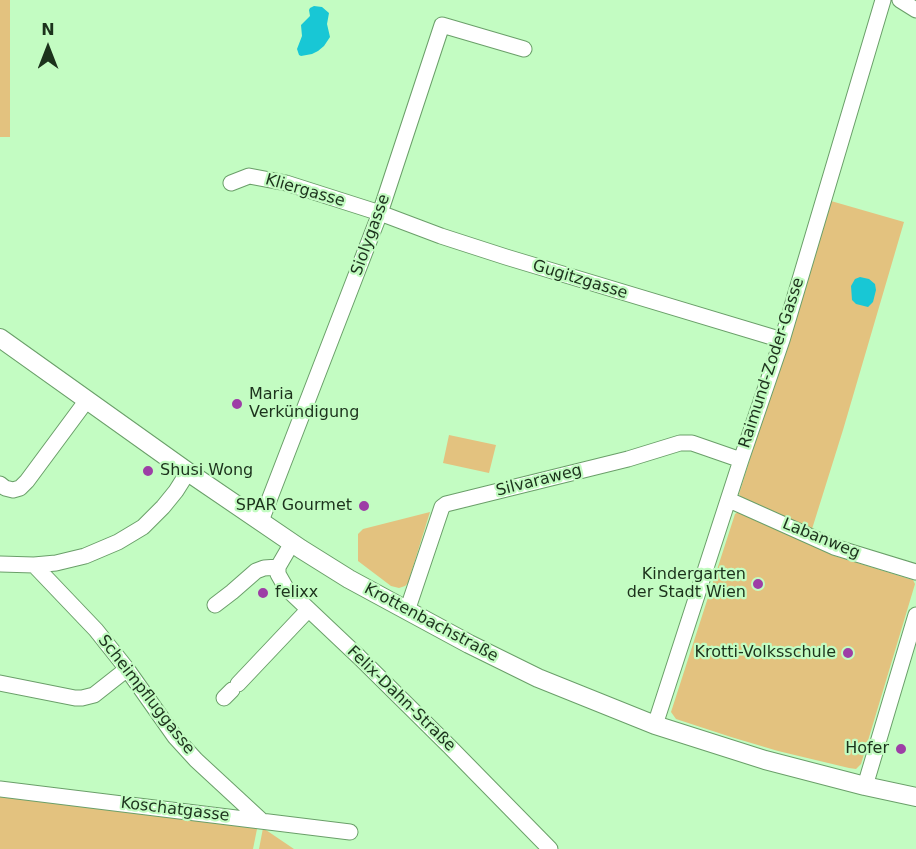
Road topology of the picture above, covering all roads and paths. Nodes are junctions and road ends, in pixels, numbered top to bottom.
1 (883, 0) edge
2 (900, 0) edge
3 (916, 10) edge
4 (524, 49) dead end
5 (231, 183) dead end
6 (380, 213) junction
7 (0, 338) edge
8 (782, 340) junction
9 (87, 400) junction
10 (741, 460) junction
11 (188, 472) junction
12 (0, 484) edge
13 (729, 500) junction
14 (261, 521) junction
15 (292, 543) junction
16 (0, 564) edge
17 (34, 565) junction
18 (278, 567) junction
19 (916, 572) edge
20 (215, 604) dead end
21 (308, 610) junction
22 (407, 610) junction
23 (916, 615) edge
24 (127, 669) junction
25 (0, 683) edge
26 (231, 690) dead end
27 (655, 725) junction
28 (865, 786) junction
29 (0, 789) edge
30 (916, 796) edge
31 (262, 820) junction
32 (350, 832) dead end
33 (550, 849) edge

1 - 8 street, Raimund-Zoder-Gasse
2 - 3 street
4 - 6 street, Siolygasse
5 - 6 street, Kliergasse
6 - 8 street, Gugitzgasse
6 - 14 street, Siolygasse
7 - 9 main road, Krottenbachstraße
8 - 10 street, Raimund-Zoder-Gasse
9 - 11 main road, Krottenbachstraße
9 - 12 street
10 - 13 street, Raimund-Zoder-Gasse
10 - 22 street, Silvaraweg
11 - 14 main road, Krottenbachstraße
11 - 17 street
13 - 19 street, Labanweg
13 - 27 street, Raimund-Zoder-Gasse
14 - 15 main road, Krottenbachstraße
15 - 18 street
15 - 22 main road, Krottenbachstraße
16 - 17 street
17 - 24 street, Scheimpfluggasse
18 - 20 street
18 - 21 street, Felix-Dahn-Straße
21 - 26 street
21 - 33 street, Felix-Dahn-Straße
22 - 27 main road, Krottenbachstraße
23 - 28 street
24 - 25 street
24 - 31 street, Scheimpfluggasse
27 - 28 main road, Krottenbachstraße
28 - 30 main road, Krottenbachstraße
29 - 31 street, Koschatgasse
31 - 32 street, Koschatgasse

